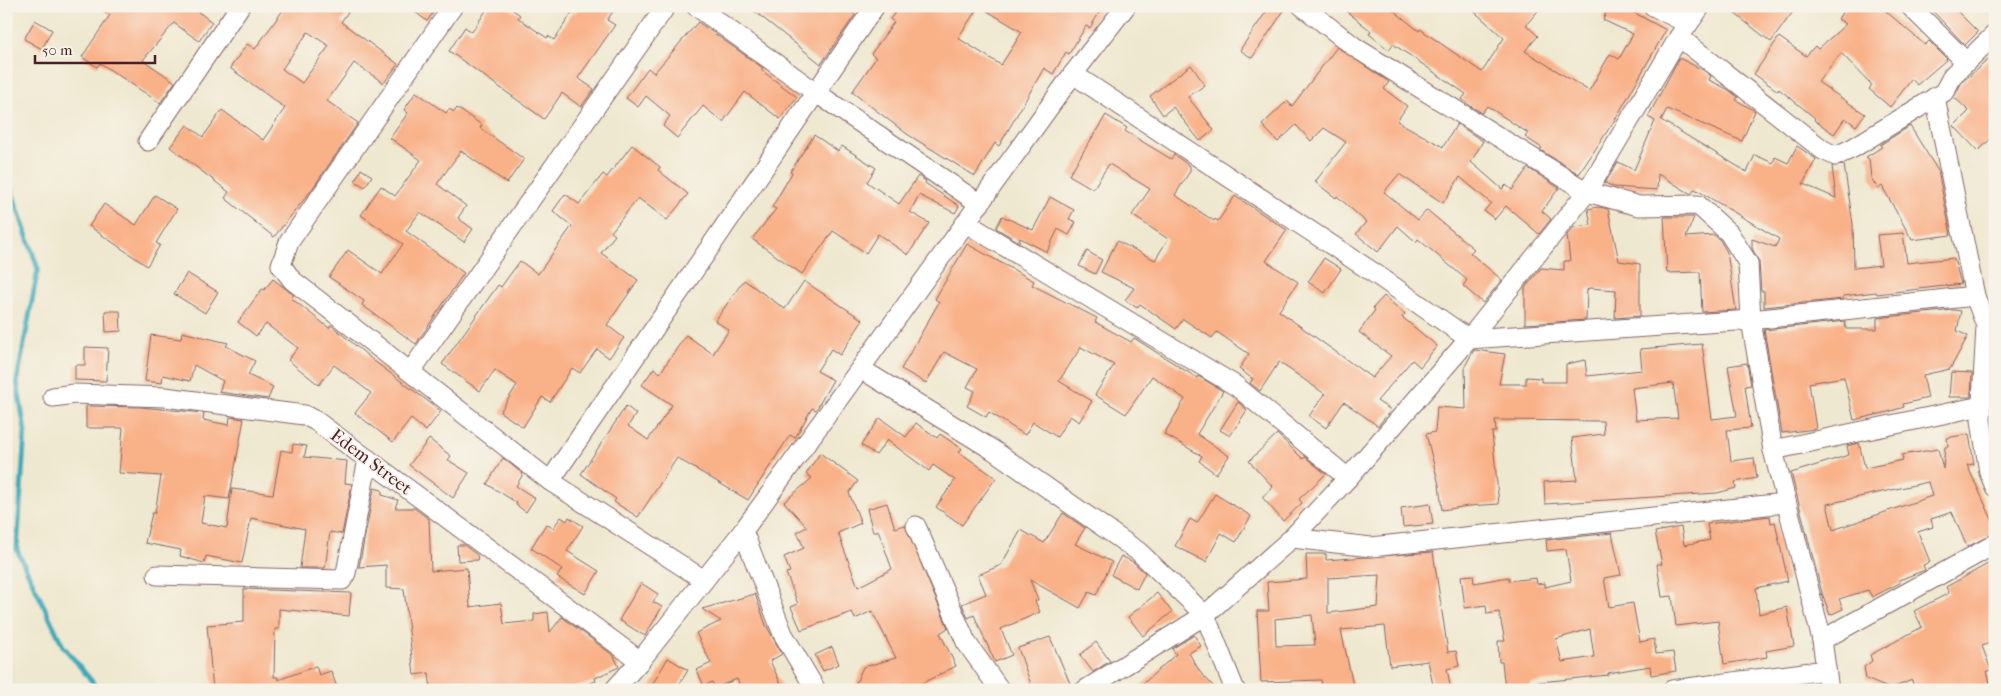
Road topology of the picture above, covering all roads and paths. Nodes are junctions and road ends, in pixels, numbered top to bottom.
1 (453, 6) edge
2 (666, 6) edge
3 (696, 6) edge
4 (875, 6) edge
5 (1126, 6) edge
6 (1302, 6) edge
7 (1653, 6) edge
8 (1701, 6) edge
9 (1910, 6) edge
10 (233, 9) edge
11 (1684, 31) junction
12 (1995, 34) edge
13 (1966, 62) junction
14 (1073, 74) junction
15 (815, 92) junction
16 (1935, 97) junction
17 (148, 141) dead end
18 (1587, 192) junction
19 (980, 204) junction
20 (966, 223) junction
21 (1976, 296) junction
22 (1751, 320) junction
23 (1990, 330) edge
24 (1469, 339) junction
25 (861, 369) junction
26 (411, 372) junction
27 (52, 397) dead end
28 (1981, 406) junction
29 (1772, 450) junction
30 (368, 459) junction
31 (1348, 478) junction
32 (550, 480) junction
33 (1995, 487) edge
34 (1784, 503) junction
35 (916, 526) dead end
36 (744, 531) junction
37 (1292, 538) junction
38 (1995, 544) edge
39 (157, 576) dead end
40 (704, 580) junction
41 (1205, 615) junction
42 (1822, 640) junction
43 (640, 661) junction
44 (1826, 670) junction
45 (614, 690) edge
46 (816, 690) edge
47 (1000, 690) edge
48 (1085, 690) edge
49 (1235, 690) edge
50 (1672, 690) edge
51 (1829, 690) edge

1 - 26 street
2 - 26 street
3 - 15 street
4 - 15 street
5 - 14 street
6 - 18 street
7 - 11 street
8 - 11 street
9 - 13 street
10 - 17 street
11 - 16 street
11 - 18 street
12 - 13 street
13 - 16 street
14 - 19 street
14 - 24 street
15 - 19 street
15 - 32 street
16 - 21 street
18 - 22 street
18 - 24 street
19 - 20 street
20 - 25 street
20 - 31 street
21 - 22 street
21 - 23 street
22 - 24 street
22 - 29 street
23 - 28 street
24 - 31 street
25 - 36 street
25 - 41 street
26 - 32 street
27 - 30 street, Edem Street
28 - 29 street
28 - 33 street
29 - 34 street
30 - 39 street
30 - 43 street, Edem Street
31 - 37 street
32 - 40 street
34 - 37 street
34 - 42 street
35 - 47 street
36 - 40 street
36 - 46 street
37 - 41 street
38 - 42 street
40 - 43 street
41 - 48 street
41 - 49 street
42 - 44 street
43 - 45 street
44 - 50 street
44 - 51 street

